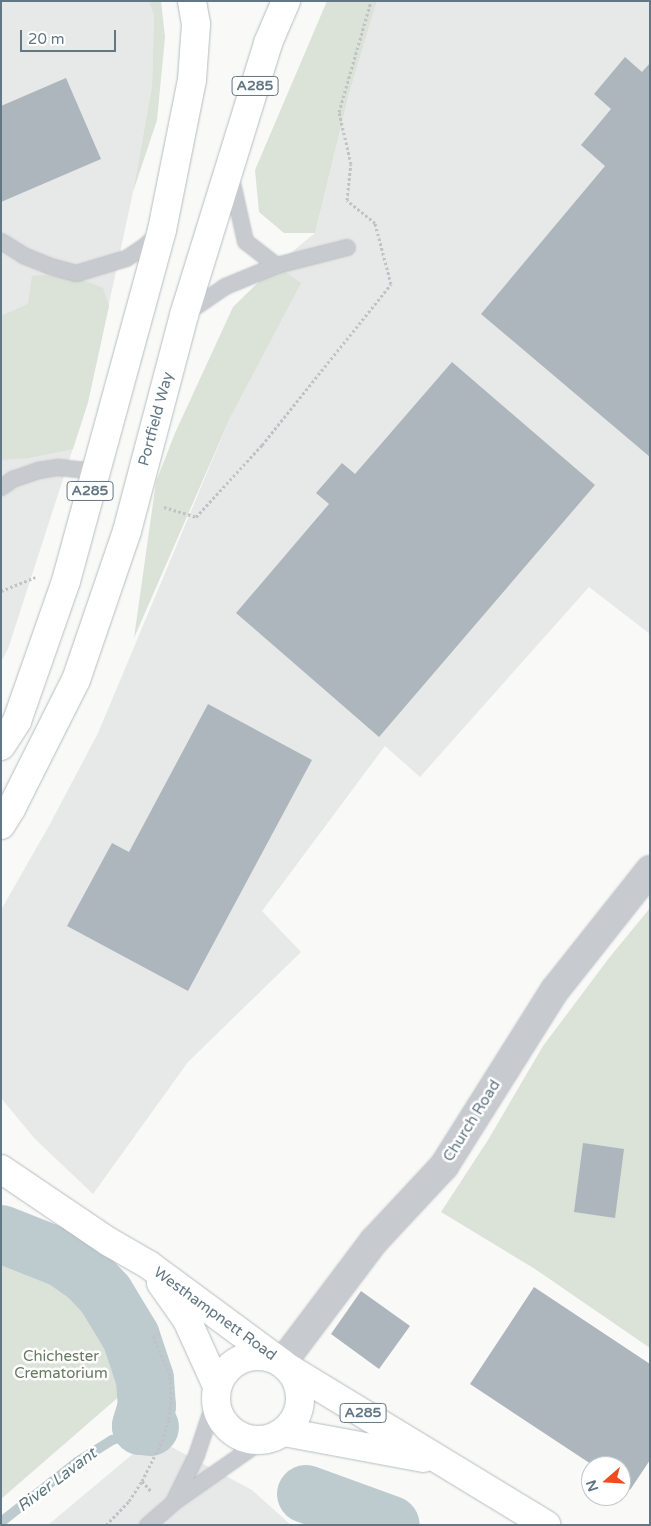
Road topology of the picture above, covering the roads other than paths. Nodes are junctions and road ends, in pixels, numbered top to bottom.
1 (192, 1) edge
2 (286, 1) edge
3 (229, 173) junction
4 (162, 230) junction
5 (1, 241) edge
6 (347, 247) dead end
7 (276, 265) junction
8 (184, 315) junction
9 (95, 471) junction
10 (1, 487) edge
11 (1, 746) edge
12 (1, 825) edge
13 (650, 870) edge
14 (3, 1169) edge
15 (148, 1265) junction
16 (283, 1365) junction
17 (217, 1389) junction
18 (273, 1436) junction
19 (441, 1461) junction
20 (174, 1502) junction
21 (147, 1525) edge
22 (546, 1525) edge

1 - 4 main road, A285
2 - 3 main road, Portfield Way / A285
3 - 7 lane
3 - 8 main road, Portfield Way / A285
4 - 5 lane
4 - 9 main road, A285
6 - 7 lane
7 - 8 lane
8 - 12 main road, Portfield Way / A285
9 - 10 lane
9 - 11 main road, A285
13 - 16 street, Church Road
14 - 15 main road, Westhampnett Road / A285
15 - 16 main road, Westhampnett Road / A285
15 - 17 main road, Westhampnett Road / A285
16 - 17 main road
16 - 18 main road
16 - 19 main road, Westhampnett Road / A285
17 - 18 main road
17 - 20 lane
18 - 19 main road, Westhampnett Road / A285
18 - 20 lane
19 - 22 main road, Westhampnett Road / A285
20 - 21 lane

